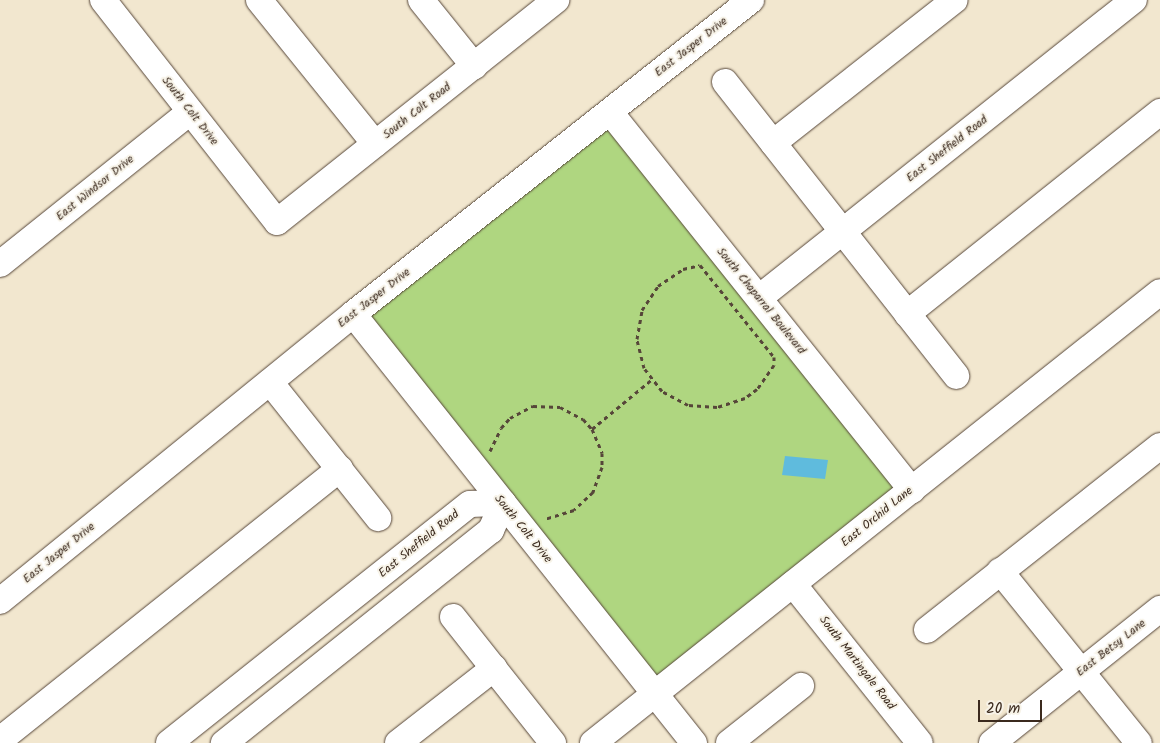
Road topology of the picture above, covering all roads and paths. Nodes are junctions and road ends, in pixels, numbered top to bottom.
1 (259, 0) edge
2 (421, 0) edge
3 (556, 0) edge
4 (955, 0) edge
5 (1134, 0) edge
6 (743, 2) edge
7 (114, 4) edge
8 (474, 66) junction
9 (725, 82) dead end
10 (190, 112) junction
11 (610, 112) junction
12 (1160, 112) edge
13 (773, 143) junction
14 (376, 144) junction
15 (277, 222) joint
16 (843, 232) junction
17 (0, 264) edge
18 (1160, 292) edge
19 (759, 298) junction
20 (353, 314) junction
21 (908, 314) junction
22 (956, 376) dead end
23 (651, 380) junction
24 (270, 382) junction
25 (592, 429) junction
26 (1160, 446) edge
27 (340, 469) junction
28 (478, 472) junction
29 (912, 490) junction
30 (503, 502) junction
31 (378, 518) dead end
32 (524, 529) junction
33 (1000, 572) junction
34 (794, 584) junction
35 (0, 601) edge
36 (1160, 609) edge
37 (453, 617) dead end
38 (927, 630) dead end
39 (494, 668) junction
40 (1081, 672) junction
41 (801, 686) dead end
42 (655, 694) junction
43 (0, 740) edge
44 (169, 743) edge
45 (224, 743) edge
46 (398, 743) edge
47 (553, 743) edge
48 (593, 743) edge
49 (694, 743) edge
50 (728, 743) edge
51 (920, 743) edge
52 (992, 743) edge
53 (1139, 743) edge

1 - 14 street
2 - 8 street
3 - 8 street, South Colt Road
4 - 13 street
5 - 16 street, East Sheffield Road
6 - 11 street, East Jasper Drive
7 - 10 street, South Colt Drive
8 - 14 street, South Colt Road
9 - 13 street
10 - 15 street, South Colt Drive
10 - 17 street, East Windsor Drive
11 - 19 street, South Chaparral Boulevard
11 - 20 street, East Jasper Drive
12 - 21 street
13 - 16 street
14 - 15 street, South Colt Road
16 - 19 street, East Sheffield Road
16 - 21 street
18 - 29 street, East Orchid Lane
19 - 29 street, South Chaparral Boulevard
20 - 24 street, East Jasper Drive
20 - 28 street, South Colt Drive
21 - 22 street
23 - 23 path
23 - 25 path
24 - 27 street
24 - 35 street, East Jasper Drive
25 - 28 path
25 - 32 path
26 - 33 street
27 - 31 street
27 - 43 street
28 - 30 street, South Colt Drive
29 - 34 street, East Orchid Lane
30 - 32 street, South Colt Drive
30 - 44 street, East Sheffield Road
30 - 45 street
32 - 42 street, South Colt Drive
33 - 38 street
33 - 40 street
34 - 42 street, East Orchid Lane
34 - 51 street, South Martingale Road
36 - 40 street, East Betsy Lane
37 - 39 street
39 - 46 street
39 - 47 street
40 - 52 street, East Betsy Lane
40 - 53 street
41 - 50 street
42 - 48 street, East Orchid Lane
42 - 49 street, South Colt Drive

